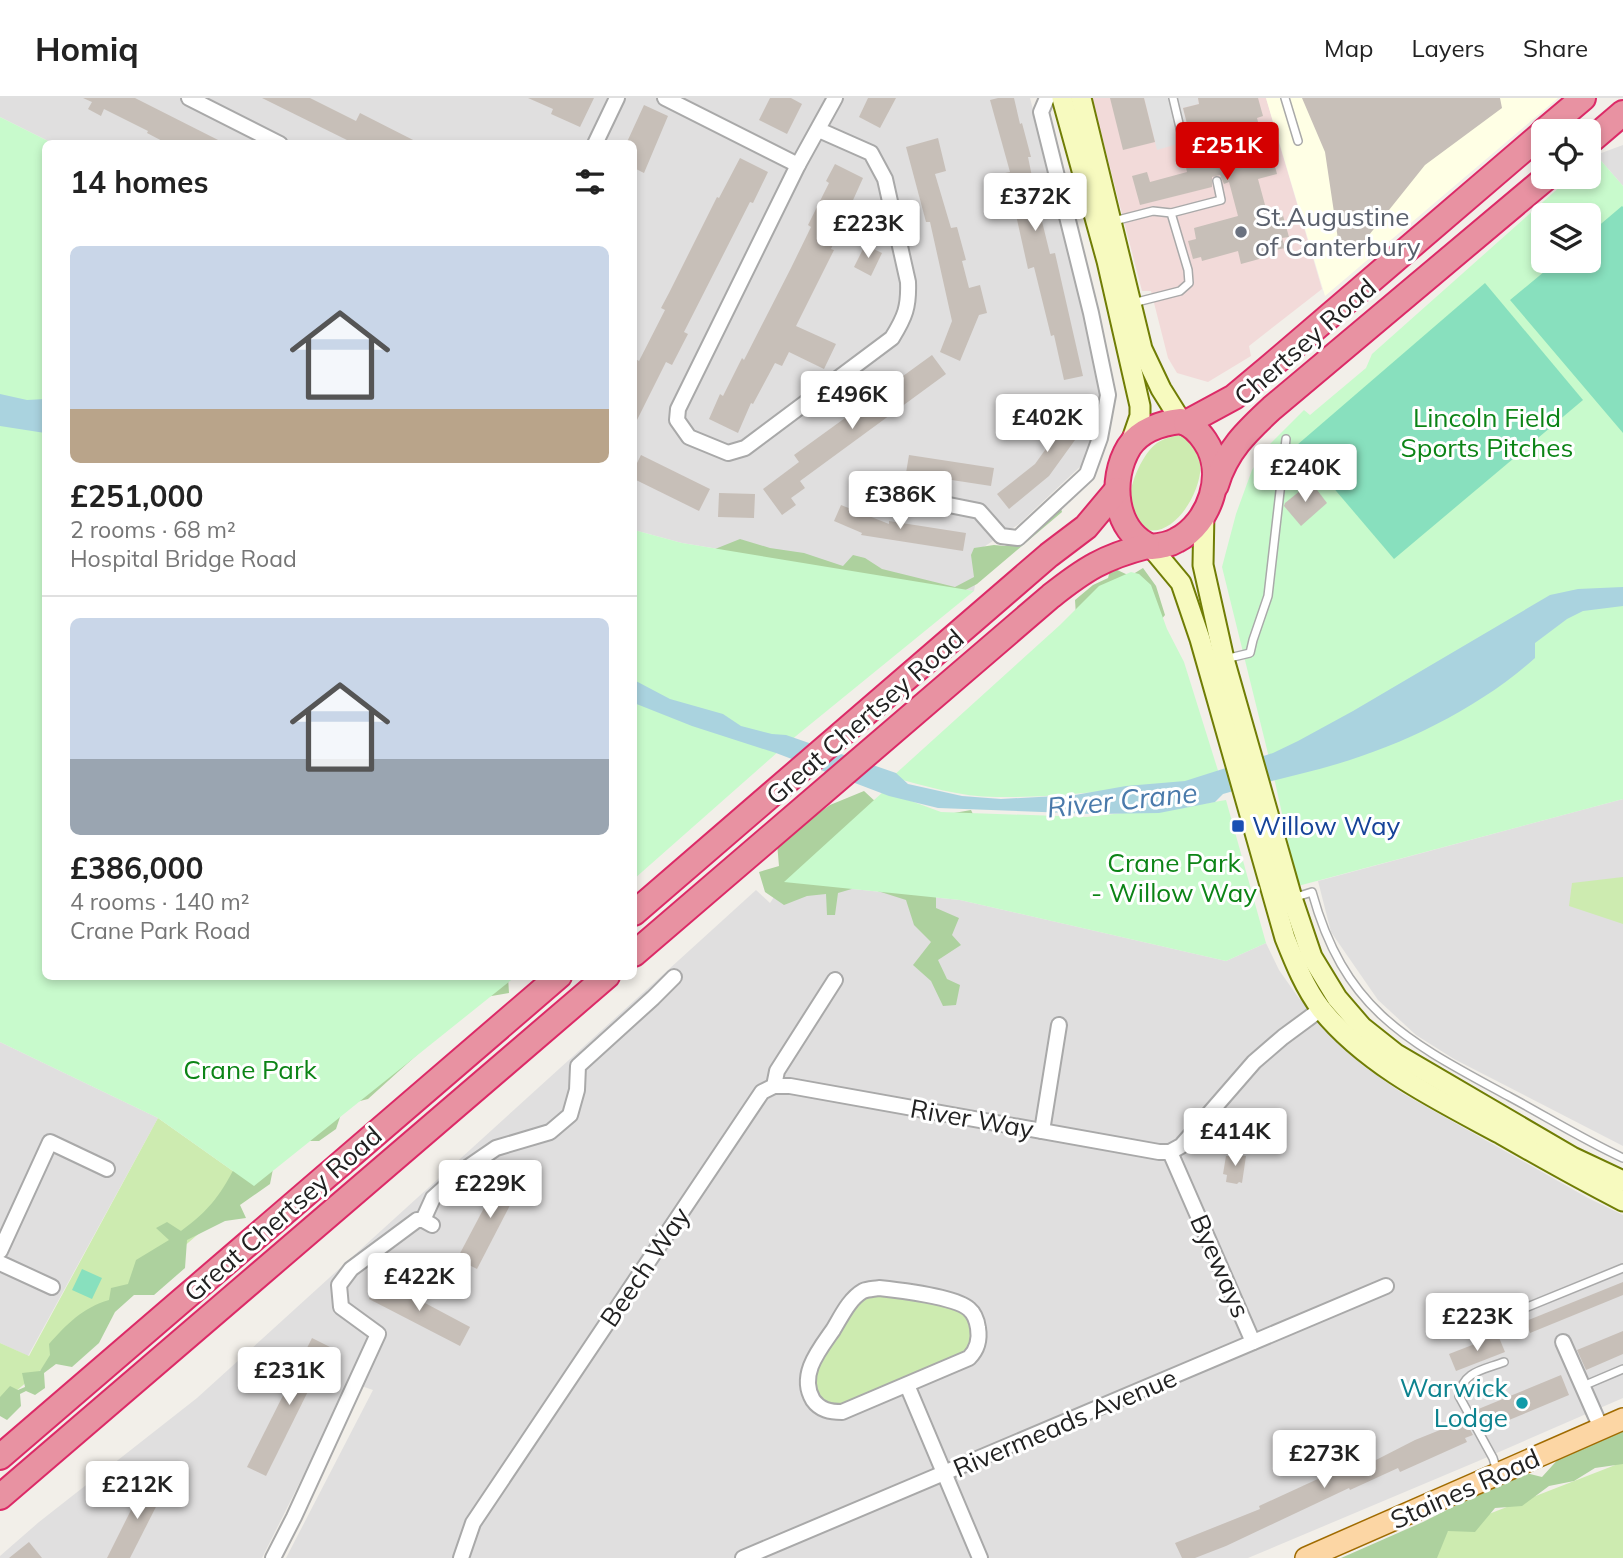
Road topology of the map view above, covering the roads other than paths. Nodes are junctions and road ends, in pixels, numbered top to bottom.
1 (189, 98) edge
2 (617, 98) edge
3 (665, 98) edge
4 (835, 98) edge
5 (1047, 98) edge
6 (1062, 98) edge
7 (1082, 98) edge
8 (1173, 98) edge
9 (1285, 98) edge
10 (1583, 98) edge
11 (1623, 113) edge
12 (1558, 119) edge
13 (819, 130) junction
14 (1601, 132) edge
15 (1182, 136) dead end
16 (272, 140) edge
17 (597, 140) edge
18 (1298, 141) dead end
19 (1531, 142) edge
20 (798, 165) junction
21 (1217, 181) dead end
22 (1533, 189) edge
23 (1171, 214) junction
24 (1113, 221) junction
25 (1132, 303) junction
26 (1091, 313) junction
27 (1184, 422) junction
28 (1286, 439) dead end
29 (1129, 446) junction
30 (1216, 485) junction
31 (1117, 490) junction
32 (879, 491) dead end
33 (1204, 511) junction
34 (1149, 547) junction
35 (1224, 659) junction
36 (1236, 738) junction
37 (1284, 901) junction
38 (637, 910) edge
39 (637, 951) edge
40 (674, 977) dead end
41 (554, 980) edge
42 (602, 980) edge
43 (835, 980) dead end
44 (1329, 1003) junction
45 (1059, 1025) dead end
46 (774, 1086) junction
47 (1042, 1131) junction
48 (1170, 1152) junction
49 (1623, 1158) edge
50 (107, 1169) dead end
51 (1623, 1181) edge
52 (1623, 1201) edge
53 (0, 1251) edge
54 (0, 1263) edge
55 (1623, 1268) edge
56 (1386, 1286) dead end
57 (52, 1287) dead end
58 (1520, 1310) dead end
59 (1254, 1342) junction
60 (1563, 1342) dead end
61 (1504, 1362) dead end
62 (1623, 1369) edge
63 (907, 1385) junction
64 (1583, 1386) junction
65 (1623, 1419) edge
66 (1601, 1429) junction
67 (0, 1457) edge
68 (943, 1475) junction
69 (1499, 1475) junction
70 (0, 1497) edge
71 (273, 1558) edge
72 (460, 1558) edge
73 (743, 1558) edge
74 (980, 1558) edge
75 (1306, 1558) edge

1 - 16 street
2 - 17 street
3 - 20 street
4 - 13 street
5 - 26 street
6 - 25 main road
7 - 24 main road
8 - 15 lane
9 - 18 lane
10 - 12 highway, Chertsey Road
11 - 14 highway
13 - 20 street
13 - 20 street
19 - 27 highway, Chertsey Road
21 - 23 lane
22 - 30 highway, Chertsey Road
23 - 24 lane
23 - 25 lane
24 - 25 main road
25 - 26 street
25 - 27 main road
25 - 29 main road
26 - 32 street
27 - 29 highway
27 - 30 highway
28 - 35 lane
29 - 31 highway
30 - 33 highway
31 - 34 highway
31 - 38 highway, Great Chertsey Road
33 - 34 highway
33 - 35 main road
34 - 36 main road
34 - 39 highway, Great Chertsey Road
35 - 36 main road
36 - 37 main road
37 - 44 main road
37 - 49 lane
40 - 71 street
41 - 67 highway, Great Chertsey Road
42 - 70 highway, Great Chertsey Road
43 - 46 street, Beech Way
44 - 48 street
44 - 51 main road
44 - 52 main road
45 - 47 street
46 - 47 street, River Way
46 - 72 street, Beech Way
47 - 48 street, River Way
48 - 59 street, Byeways
50 - 53 street
54 - 57 street
55 - 58 lane
56 - 59 street, Rivermeads Avenue
59 - 68 street, Rivermeads Avenue
60 - 64 street
61 - 69 lane
62 - 64 lane
63 - 63 street
63 - 68 street
64 - 66 street
65 - 66 main road, Staines Road
66 - 69 main road, Staines Road
68 - 73 street, Rivermeads Avenue
68 - 74 street
69 - 75 main road, Staines Road

